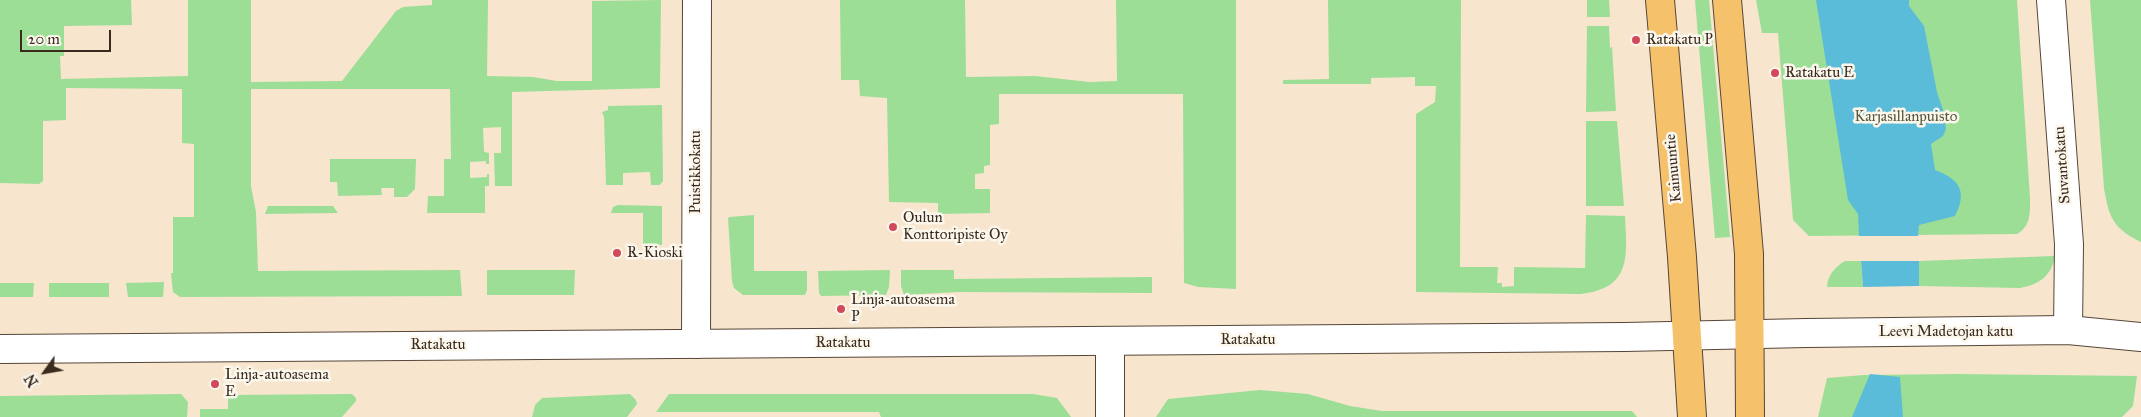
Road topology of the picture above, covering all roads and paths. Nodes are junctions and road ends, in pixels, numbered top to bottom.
1 (697, 0) edge
2 (1660, 0) edge
3 (1727, 0) edge
4 (2051, 0) edge
5 (2068, 330) junction
6 (1750, 334) junction
7 (1687, 335) junction
8 (2141, 337) edge
9 (1110, 341) junction
10 (696, 344) junction
11 (0, 349) edge
12 (1110, 417) edge
13 (1692, 417) edge
14 (1750, 417) edge

1 - 10 street, Puistikkokatu
2 - 7 main road, Kainuuntie
3 - 6 main road
4 - 5 street, Suvantokatu
5 - 6 street, Leevi Madetojan katu
5 - 8 street, Leevi Madetojan katu
6 - 7 street, Leevi Madetojan katu
6 - 14 main road
7 - 9 street, Ratakatu
7 - 13 main road, Kainuuntie
9 - 10 street, Ratakatu
9 - 12 street
10 - 11 street, Ratakatu

